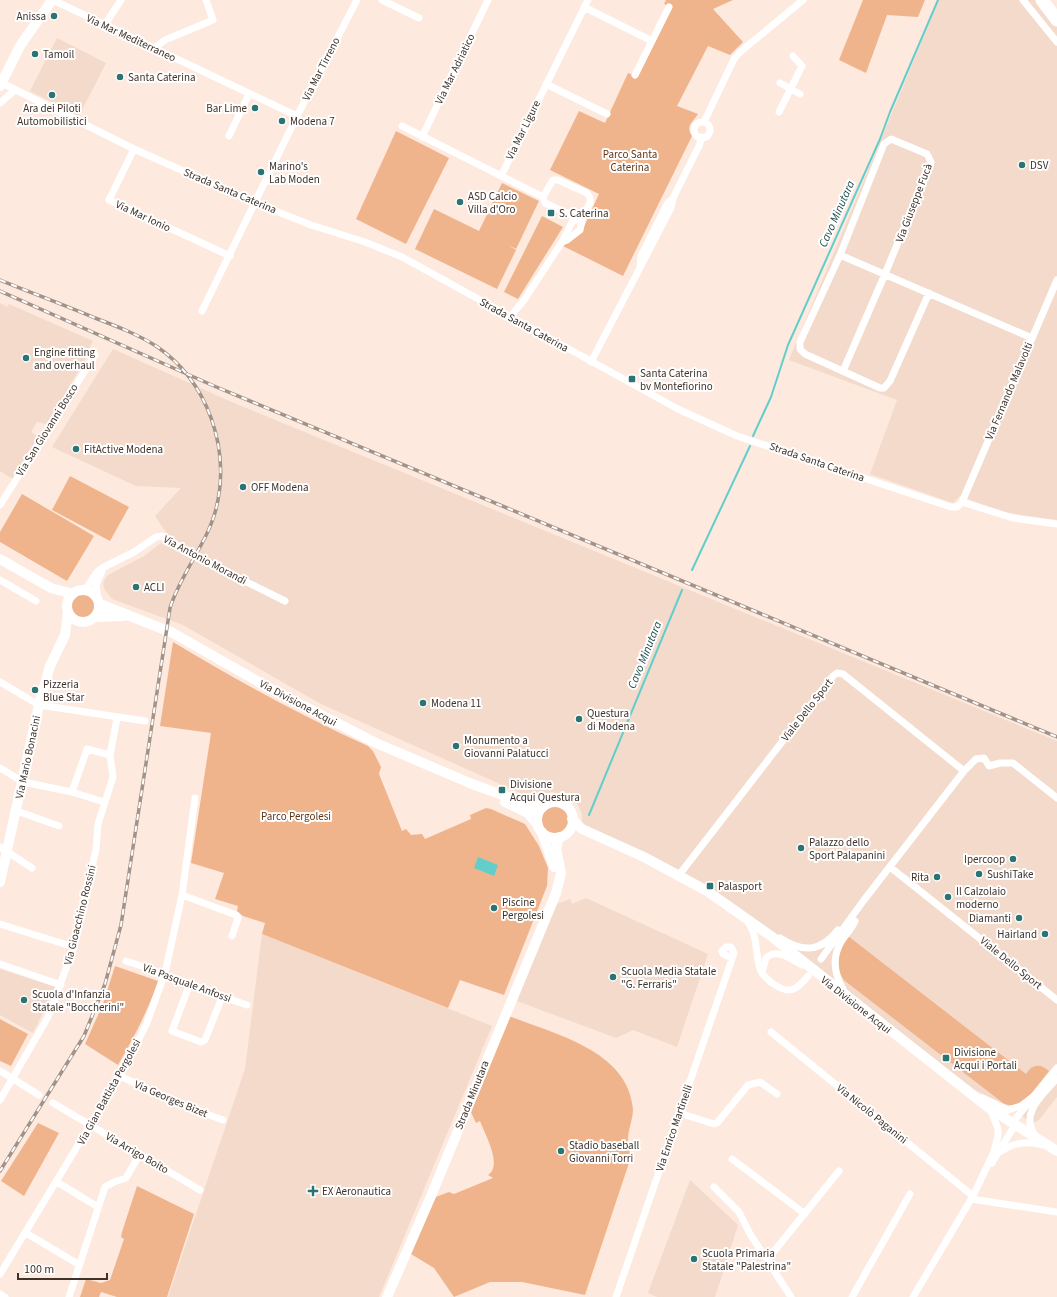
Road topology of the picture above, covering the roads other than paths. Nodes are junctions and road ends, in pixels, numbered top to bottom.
1 (53, 0) edge
2 (121, 0) edge
3 (206, 0) edge
4 (356, 0) edge
5 (382, 0) edge
6 (488, 0) edge
7 (588, 0) edge
8 (803, 0) edge
9 (1023, 0) edge
10 (1042, 0) edge
11 (1052, 0) edge
12 (584, 7) junction
13 (669, 7) dead end
14 (1057, 7) edge
15 (419, 18) dead end
16 (1057, 20) edge
17 (104, 26) junction
18 (652, 41) junction
19 (1057, 42) edge
20 (153, 49) junction
21 (793, 56) dead end
22 (635, 75) dead end
23 (1, 81) edge
24 (780, 83) dead end
25 (546, 84) junction
26 (791, 89) junction
27 (15, 90) junction
28 (249, 94) junction
29 (800, 94) dead end
30 (0, 103) edge
31 (779, 112) dead end
32 (607, 114) dead end
33 (297, 116) junction
34 (704, 122) junction
35 (402, 126) dead end
36 (229, 136) dead end
37 (422, 137) junction
38 (701, 137) junction
39 (134, 149) junction
40 (501, 176) junction
41 (543, 197) junction
42 (255, 203) junction
43 (580, 217) junction
44 (562, 242) junction
45 (840, 255) junction
46 (230, 256) junction
47 (885, 274) junction
48 (1057, 280) edge
49 (929, 293) junction
50 (202, 312) dead end
51 (510, 317) junction
52 (1032, 338) junction
53 (95, 355) dead end
54 (591, 362) junction
55 (843, 371) junction
56 (962, 502) junction
57 (0, 505) edge
58 (1057, 524) edge
59 (0, 560) edge
60 (105, 566) junction
61 (0, 580) edge
62 (51, 588) junction
63 (85, 590) junction
64 (73, 594) junction
65 (36, 601) dead end
66 (99, 601) junction
67 (285, 601) dead end
68 (68, 610) junction
69 (126, 616) junction
70 (96, 617) junction
71 (80, 622) junction
72 (65, 635) junction
73 (0, 682) edge
74 (39, 706) junction
75 (117, 718) junction
76 (145, 721) dead end
77 (110, 755) junction
78 (0, 768) edge
79 (964, 771) junction
80 (22, 782) junction
81 (472, 784) junction
82 (72, 792) junction
83 (195, 798) dead end
84 (1057, 798) edge
85 (104, 802) junction
86 (543, 807) junction
87 (17, 811) junction
88 (572, 819) junction
89 (59, 826) dead end
90 (540, 828) junction
91 (563, 836) junction
92 (4, 850) edge
93 (653, 862) junction
94 (890, 867) junction
95 (32, 868) dead end
96 (679, 875) junction
97 (0, 882) edge
98 (556, 893) junction
99 (182, 895) junction
100 (863, 903) junction
101 (750, 922) junction
102 (0, 924) edge
103 (232, 936) dead end
104 (74, 947) junction
105 (732, 958) dead end
106 (821, 959) dead end
107 (126, 961) dead end
108 (0, 964) edge
109 (165, 973) junction
110 (812, 975) junction
111 (190, 982) junction
112 (774, 984) junction
113 (61, 985) junction
114 (222, 997) junction
115 (847, 997) junction
116 (1057, 1000) edge
117 (247, 1005) dead end
118 (771, 1032) dead end
119 (1057, 1068) edge
120 (0, 1071) edge
121 (120, 1076) junction
122 (13, 1078) junction
123 (1057, 1078) edge
124 (962, 1088) junction
125 (777, 1094) dead end
126 (39, 1095) dead end
127 (1034, 1096) junction
128 (0, 1100) edge
129 (53, 1103) dead end
130 (989, 1108) junction
131 (679, 1113) junction
132 (223, 1120) dead end
133 (1013, 1124) junction
134 (90, 1126) junction
135 (1040, 1141) junction
136 (1054, 1149) edge
137 (140, 1154) junction
138 (998, 1154) junction
139 (732, 1159) dead end
140 (839, 1171) dead end
141 (981, 1181) junction
142 (57, 1182) junction
143 (714, 1187) dead end
144 (200, 1190) dead end
145 (910, 1194) dead end
146 (972, 1198) junction
147 (98, 1207) junction
148 (1057, 1212) edge
149 (805, 1214) junction
150 (26, 1233) junction
151 (767, 1260) junction
152 (78, 1264) junction
153 (0, 1274) edge
154 (69, 1297) edge
155 (387, 1297) edge
156 (616, 1297) edge
157 (791, 1297) edge
158 (852, 1297) edge
159 (913, 1297) edge

1 - 17 street, Via Mar Mediterraneo
1 - 23 main road
2 - 17 street
3 - 20 street
4 - 33 street, Via Mar Tirreno
5 - 15 street
6 - 37 street, Via Mar Adriatico
7 - 12 street, Via Mar Ligure
8 - 34 street
9 - 19 street
10 - 16 highway
11 - 14 highway
12 - 18 street
12 - 25 street, Via Mar Ligure
13 - 18 street
17 - 20 street, Via Mar Mediterraneo
18 - 22 street
20 - 28 street, Via Mar Mediterraneo
21 - 26 street
23 - 27 street, Strada Santa Caterina
24 - 26 street
25 - 32 street
25 - 40 street, Via Mar Ligure
26 - 29 street
26 - 31 street
27 - 30 street
27 - 39 street, Strada Santa Caterina
28 - 33 street, Via Mar Mediterraneo
28 - 36 street
33 - 42 street, Via Mar Tirreno
34 - 38 street
34 - 38 street
35 - 37 street
37 - 40 street
38 - 54 street
39 - 42 street, Strada Santa Caterina
39 - 46 street, Via Mar Ionio
40 - 41 street
41 - 43 street
41 - 43 street
42 - 46 street, Via Mar Tirreno
42 - 51 street, Strada Santa Caterina
43 - 44 street
43 - 44 street
44 - 51 street
45 - 47 street
45 - 47 street, Via Giuseppe Fucà
45 - 55 street, Via Giuseppe Fucà
46 - 50 street, Via Mar Tirreno
47 - 49 street
47 - 55 street, Via Giuseppe Fucà
48 - 52 street, Via Fernando Malavolti
49 - 52 street
49 - 55 street, Via Giuseppe Fucà
51 - 54 street, Strada Santa Caterina
52 - 56 street, Via Fernando Malavolti
53 - 57 street, Via San Giovanni Bosco
54 - 56 street, Strada Santa Caterina
56 - 58 street, Strada Santa Caterina
59 - 62 main road
60 - 63 street, Via Antonio Morandi
60 - 66 street
60 - 67 street, Via Antonio Morandi
61 - 65 street
62 - 64 main road
62 - 68 main road
63 - 64 main road
63 - 66 main road
64 - 68 main road
66 - 69 main road, Via Divisione Acqui
66 - 70 main road
68 - 71 main road
68 - 72 main road, Via Mario Bonacini
69 - 70 main road, Via Divisione Acqui
69 - 81 main road, Via Divisione Acqui
70 - 71 main road
71 - 72 main road, Via Mario Bonacini
72 - 74 main road, Via Mario Bonacini
73 - 74 street
74 - 75 street
74 - 80 main road, Via Mario Bonacini
75 - 76 street
75 - 77 street, Via Gioacchino Rossini
77 - 82 street
77 - 85 street, Via Gioacchino Rossini
78 - 80 street
79 - 84 street
79 - 94 street
79 - 96 street, Viale Dello Sport
80 - 82 street
80 - 87 main road, Via Mario Bonacini
81 - 86 main road, Via Divisione Acqui
81 - 90 main road, Via Divisione Acqui
82 - 85 street
83 - 99 street, Via Gian Battista Pergolesi
85 - 104 street, Via Gioacchino Rossini
86 - 88 main road
86 - 90 main road
87 - 89 street
87 - 92 main road, Via Mario Bonacini
88 - 91 main road
88 - 93 main road, Via Divisione Acqui
90 - 91 main road
90 - 98 main road, Strada Minutara
91 - 93 main road, Via Divisione Acqui
91 - 98 main road, Strada Minutara
92 - 95 street
92 - 97 main road, Via Mario Bonacini
93 - 96 main road, Via Divisione Acqui
94 - 100 street
94 - 116 street, Viale Dello Sport
96 - 101 main road, Via Divisione Acqui
98 - 155 main road, Strada Minutara
99 - 103 street
99 - 109 street, Via Gian Battista Pergolesi
100 - 101 street
100 - 106 street
100 - 115 street
101 - 110 main road, Via Divisione Acqui
101 - 112 street
102 - 104 street
104 - 113 street, Via Gioacchino Rossini
105 - 131 street, Via Enrico Martinelli
107 - 109 street, Via Pasquale Anfossi
108 - 113 street
109 - 111 street, Via Pasquale Anfossi
109 - 121 street, Via Gian Battista Pergolesi
110 - 112 street
110 - 112 street
110 - 115 main road, Via Divisione Acqui
111 - 114 street, Via Pasquale Anfossi
111 - 114 street
113 - 122 street, Via Gioacchino Rossini
114 - 117 street, Via Pasquale Anfossi
115 - 124 main road, Via Divisione Acqui
118 - 146 street, Via Nicolò Paganini
119 - 127 street
120 - 122 street
121 - 132 street, Via Georges Bizet
121 - 134 street, Via Gian Battista Pergolesi
122 - 126 street
122 - 128 street, Via Gioacchino Rossini
123 - 135 street
124 - 127 street
124 - 130 main road, Via Divisione Acqui
125 - 131 street
127 - 133 street
129 - 134 street, Via Arrigo Boito
130 - 133 main road, Via Divisione Acqui
130 - 141 street
131 - 156 street, Via Enrico Martinelli
133 - 135 main road, Via Divisione Acqui
133 - 138 street
134 - 137 street, Via Arrigo Boito
134 - 142 street, Via Gian Battista Pergolesi
135 - 136 main road, Via Divisione Acqui
136 - 138 street
137 - 144 street, Via Arrigo Boito
137 - 147 street
138 - 141 street
139 - 149 street
140 - 149 street
141 - 146 street
142 - 147 street
142 - 150 street, Via Gian Battista Pergolesi
143 - 151 street
145 - 158 street
146 - 148 street
146 - 159 street
147 - 152 street
149 - 151 street
150 - 152 street
150 - 153 street, Via Gian Battista Pergolesi
151 - 157 street
152 - 154 street

